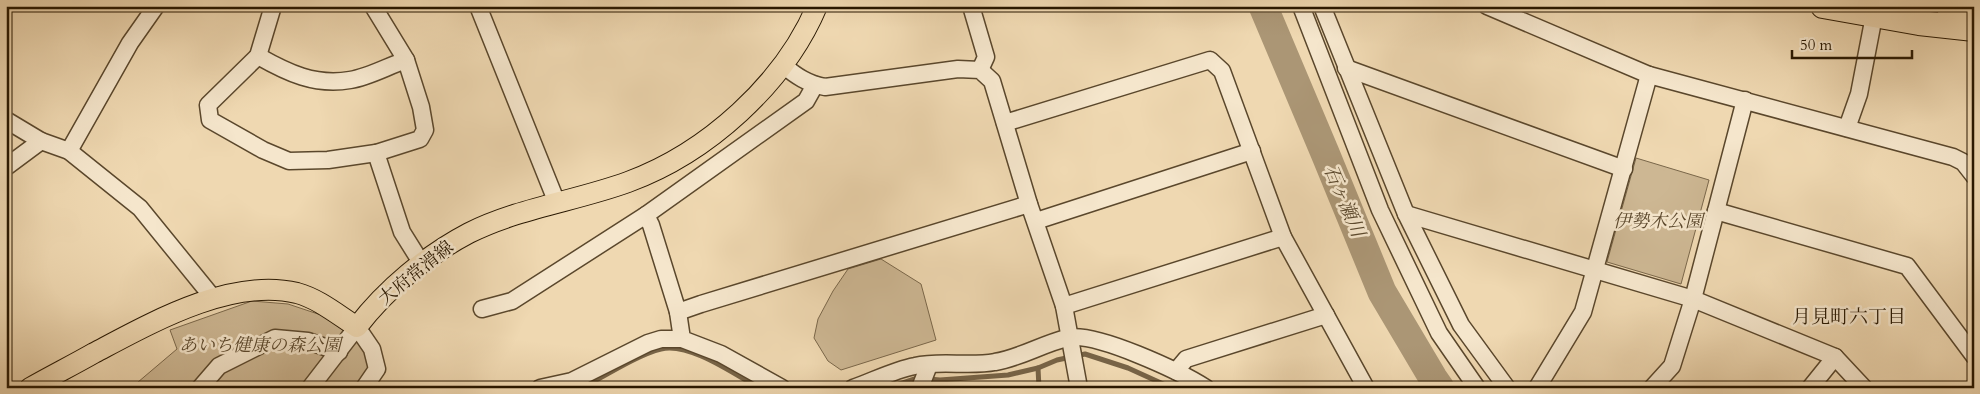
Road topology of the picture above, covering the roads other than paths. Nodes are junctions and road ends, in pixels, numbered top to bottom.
1 (156, 6) edge
2 (273, 6) edge
3 (373, 6) edge
4 (478, 6) edge
5 (817, 6) edge
6 (970, 6) edge
7 (1301, 6) edge
8 (1322, 6) edge
9 (1823, 6) edge
10 (1948, 6) edge
11 (1498, 8) edge
12 (1974, 9) edge
13 (1874, 16) junction
14 (1974, 29) edge
15 (258, 56) junction
16 (406, 60) junction
17 (783, 65) junction
18 (1346, 68) junction
19 (980, 70) junction
20 (1650, 74) junction
21 (815, 85) junction
22 (1745, 100) junction
23 (6, 120) edge
24 (1005, 123) junction
25 (1847, 128) junction
26 (41, 142) junction
27 (69, 151) junction
28 (1252, 151) junction
29 (376, 153) junction
30 (6, 167) edge
31 (1624, 169) junction
32 (1974, 176) edge
33 (557, 203) junction
34 (1030, 204) junction
35 (1716, 210) junction
36 (1406, 214) junction
37 (646, 215) junction
38 (1036, 220) junction
39 (1283, 237) junction
40 (422, 264) junction
41 (1596, 270) junction
42 (214, 299) junction
43 (1693, 299) junction
44 (1064, 306) junction
45 (482, 309) dead end
46 (678, 312) junction
47 (1326, 315) junction
48 (356, 327) junction
49 (682, 339) junction
50 (1069, 342) junction
51 (339, 352) junction
52 (1974, 356) edge
53 (1835, 357) junction
54 (928, 364) junction
55 (1176, 371) junction
56 (30, 388) edge
57 (200, 388) edge
58 (310, 388) edge
59 (364, 388) edge
60 (540, 388) edge
61 (782, 388) edge
62 (853, 388) edge
63 (920, 388) edge
64 (1079, 388) edge
65 (1206, 388) edge
66 (1366, 388) edge
67 (1477, 388) edge
68 (1507, 388) edge
69 (1537, 388) edge
70 (1652, 388) edge
71 (1810, 388) edge
72 (1864, 388) edge

1 - 27 street
2 - 15 street
3 - 16 street
4 - 33 street
5 - 17 main road, 大府常滑線
6 - 19 street
7 - 67 street
8 - 18 street
9 - 13 highway
10 - 12 highway
11 - 20 street
13 - 14 highway
13 - 25 street
15 - 16 street
15 - 29 street
16 - 29 street
17 - 21 street
17 - 33 main road, 大府常滑線
18 - 31 street
18 - 36 street
19 - 21 street
19 - 24 street
20 - 22 street
20 - 31 street
21 - 37 street
22 - 25 street
22 - 35 street
23 - 26 street
24 - 28 street
24 - 34 street
25 - 32 street
26 - 27 street
26 - 30 street
27 - 42 street
28 - 38 street
28 - 39 street
29 - 40 street
31 - 41 street
33 - 40 main road, 大府常滑線
34 - 38 street
34 - 46 street
35 - 43 street
35 - 52 street
36 - 41 street
36 - 68 street
37 - 45 street
37 - 46 street
38 - 44 street
39 - 44 street
39 - 47 street
40 - 48 main road, 大府常滑線
41 - 43 street
41 - 69 street
42 - 48 main road
42 - 56 main road
43 - 53 street
43 - 70 street
44 - 50 street
46 - 49 street
47 - 55 street
47 - 66 street
48 - 51 street
48 - 59 street
49 - 60 street
49 - 61 street
50 - 54 street
50 - 55 street
50 - 64 street
51 - 57 street
51 - 58 street
53 - 71 street
53 - 72 street
54 - 62 street
54 - 63 street
55 - 65 street

